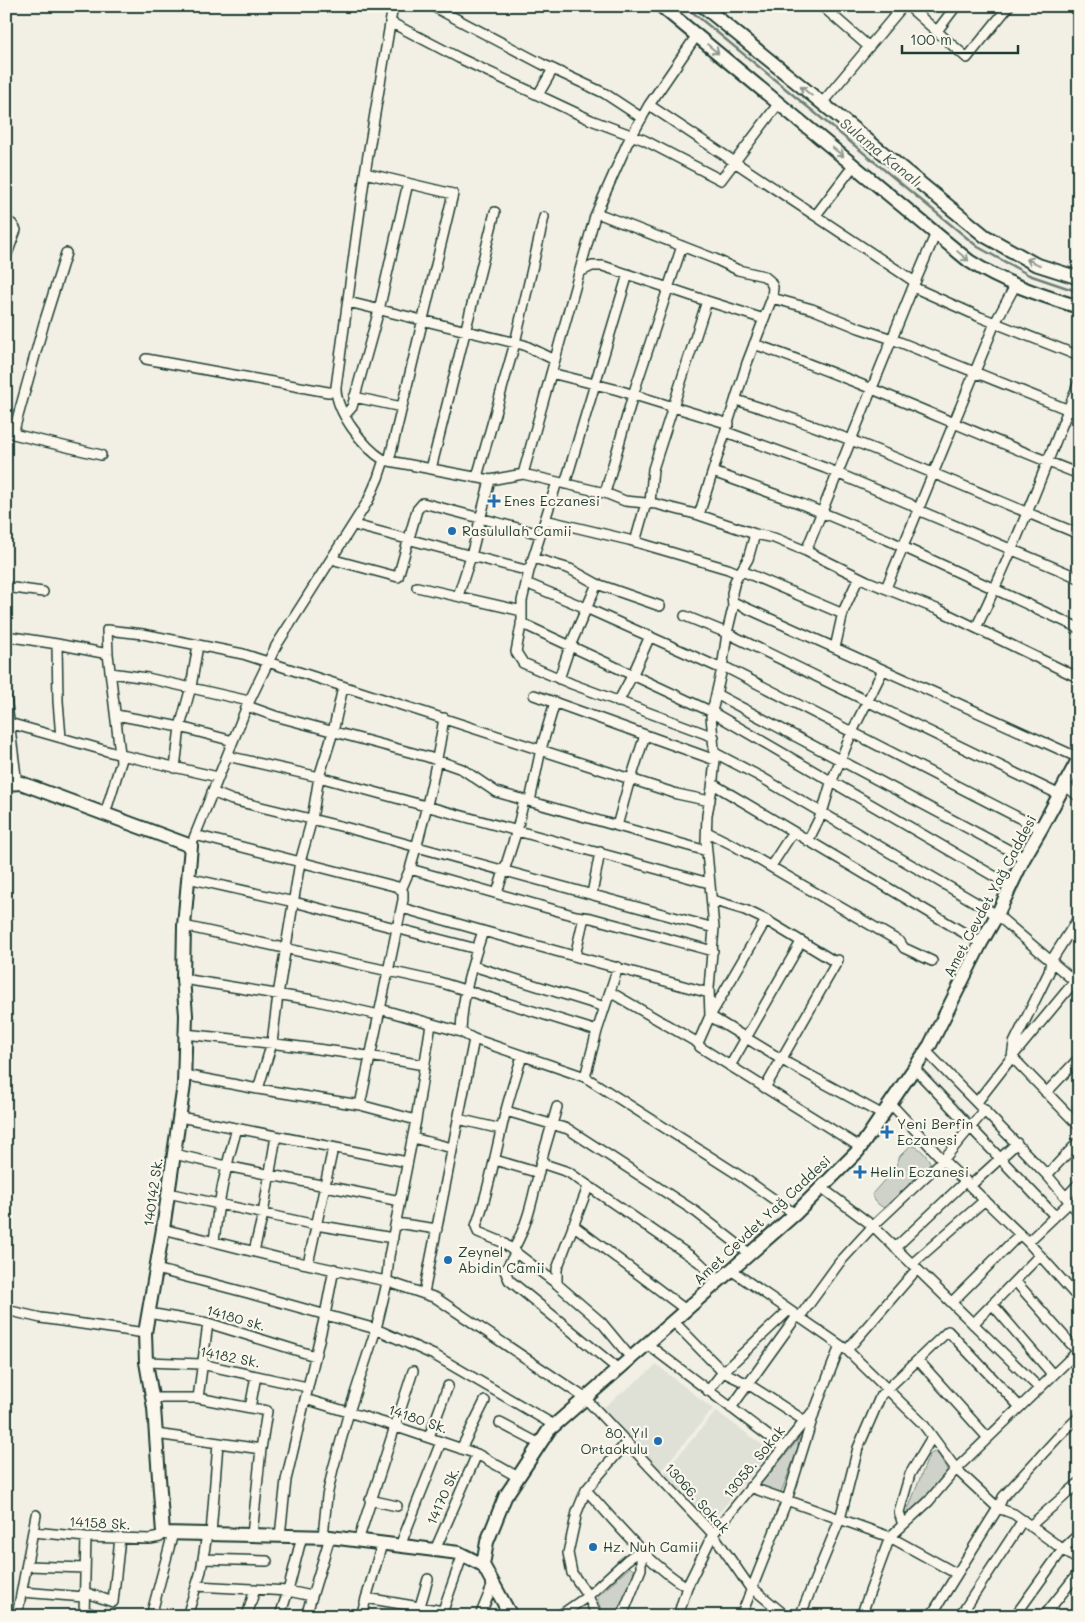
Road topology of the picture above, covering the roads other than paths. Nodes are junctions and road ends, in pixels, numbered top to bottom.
1 (393, 6) edge
2 (432, 6) edge
3 (662, 6) edge
4 (703, 6) edge
5 (822, 6) edge
6 (902, 6) edge
7 (908, 6) edge
8 (956, 6) edge
9 (1009, 6) edge
10 (390, 22) junction
11 (937, 31) junction
12 (697, 35) junction
13 (869, 47) junction
14 (554, 69) junction
15 (538, 95) junction
16 (779, 103) junction
17 (822, 103) junction
18 (649, 106) junction
19 (642, 118) junction
20 (632, 136) junction
21 (735, 161) junction
22 (854, 165) junction
23 (365, 173) junction
24 (408, 184) junction
25 (495, 212) dead end
26 (596, 213) junction
27 (816, 215) junction
28 (544, 217) dead end
29 (6, 221) edge
30 (936, 233) junction
31 (682, 246) junction
32 (66, 253) dead end
33 (6, 257) edge
34 (580, 272) junction
35 (628, 274) junction
36 (1079, 278) edge
37 (914, 285) junction
38 (1015, 286) junction
39 (668, 287) junction
40 (772, 298) junction
41 (707, 301) junction
42 (348, 302) junction
43 (1079, 306) edge
44 (379, 310) junction
45 (764, 318) junction
46 (422, 320) junction
47 (996, 324) junction
48 (466, 330) junction
49 (892, 339) junction
50 (515, 343) junction
51 (754, 344) junction
52 (1079, 356) edge
53 (146, 359) dead end
54 (555, 360) junction
55 (975, 372) junction
56 (551, 373) junction
57 (1079, 382) edge
58 (594, 384) junction
59 (872, 388) junction
60 (335, 392) junction
61 (633, 395) junction
62 (354, 397) junction
63 (736, 400) junction
64 (402, 407) junction
65 (673, 407) junction
66 (1068, 410) junction
67 (1079, 414) edge
68 (345, 415) junction
69 (954, 422) junction
70 (728, 428) junction
71 (10, 434) edge
72 (852, 440) junction
73 (101, 455) dead end
74 (386, 461) junction
75 (1048, 462) junction
76 (431, 469) junction
77 (713, 472) junction
78 (524, 474) junction
79 (838, 474) junction
80 (934, 474) junction
81 (1079, 474) edge
82 (477, 477) junction
83 (490, 480) junction
84 (561, 483) junction
85 (604, 493) junction
86 (648, 503) junction
87 (918, 510) junction
88 (1028, 513) junction
89 (822, 514) junction
90 (699, 515) junction
91 (481, 518) junction
92 (545, 520) junction
93 (354, 525) junction
94 (540, 534) junction
95 (755, 534) junction
96 (1079, 534) edge
97 (409, 540) junction
98 (635, 542) junction
99 (903, 547) junction
100 (1012, 549) junction
101 (806, 551) junction
102 (471, 556) junction
103 (332, 558) junction
104 (533, 558) junction
105 (529, 571) junction
106 (741, 572) junction
107 (859, 577) junction
108 (1079, 578) edge
109 (526, 583) junction
110 (597, 584) junction
111 (417, 586) dead end
112 (6, 587) edge
113 (886, 588) junction
114 (995, 589) junction
115 (43, 592) dead end
116 (458, 596) junction
117 (733, 602) junction
118 (660, 606) dead end
119 (586, 608) junction
120 (522, 611) junction
121 (843, 614) junction
122 (684, 616) dead end
123 (522, 623) junction
124 (976, 628) junction
125 (1079, 628) edge
126 (727, 633) junction
127 (6, 636) edge
128 (650, 636) junction
129 (57, 644) junction
130 (198, 645) junction
131 (570, 646) junction
132 (835, 648) junction
133 (108, 654) junction
134 (267, 664) junction
135 (723, 668) junction
136 (883, 670) junction
137 (111, 673) junction
138 (633, 674) junction
139 (1079, 678) edge
140 (559, 679) junction
141 (191, 687) junction
142 (343, 687) junction
143 (534, 694) dead end
144 (716, 694) junction
145 (6, 697) edge
146 (867, 701) junction
147 (555, 702) junction
148 (618, 702) junction
149 (248, 703) junction
150 (712, 712) junction
151 (116, 715) junction
152 (444, 718) junction
153 (9, 723) junction
154 (180, 728) junction
155 (333, 732) junction
156 (852, 732) junction
157 (645, 735) junction
158 (714, 737) junction
159 (62, 738) junction
160 (233, 741) junction
161 (540, 749) junction
162 (121, 755) junction
163 (227, 756) junction
164 (715, 756) junction
165 (1079, 758) edge
166 (438, 760) junction
167 (840, 760) junction
168 (175, 768) junction
169 (218, 777) junction
170 (318, 777) junction
171 (631, 779) junction
172 (831, 782) junction
173 (12, 784) edge
174 (713, 784) junction
175 (1063, 790) junction
176 (212, 792) junction
177 (1079, 797) edge
178 (527, 801) junction
179 (710, 801) junction
180 (428, 806) junction
181 (822, 813) junction
182 (105, 814) junction
183 (312, 820) junction
184 (617, 826) junction
185 (1042, 827) junction
186 (517, 830) junction
187 (707, 832) junction
188 (793, 832) junction
189 (808, 841) junction
190 (192, 845) junction
191 (417, 846) junction
192 (600, 852) junction
193 (707, 852) junction
194 (1024, 858) junction
195 (300, 862) junction
196 (771, 866) junction
197 (410, 869) junction
198 (506, 870) junction
199 (188, 878) junction
200 (709, 883) junction
201 (1011, 886) junction
202 (401, 890) junction
203 (497, 893) junction
204 (592, 894) junction
205 (712, 900) junction
206 (294, 902) junction
207 (402, 908) junction
208 (997, 915) junction
209 (584, 917) junction
210 (1079, 917) edge
211 (766, 920) junction
212 (184, 926) junction
213 (714, 928) junction
214 (397, 929) junction
215 (483, 931) junction
216 (801, 942) junction
217 (981, 943) junction
218 (286, 949) junction
219 (477, 949) junction
220 (713, 951) junction
221 (575, 956) junction
222 (1051, 960) junction
223 (932, 961) dead end
224 (472, 966) junction
225 (618, 967) junction
226 (388, 970) junction
227 (184, 979) junction
228 (1077, 981) edge
229 (466, 992) junction
230 (610, 992) junction
231 (278, 994) junction
232 (709, 994) junction
233 (605, 1006) junction
234 (380, 1012) junction
235 (710, 1016) junction
236 (431, 1024) junction
237 (597, 1031) junction
238 (461, 1032) junction
239 (184, 1034) junction
240 (747, 1038) junction
241 (474, 1039) junction
242 (272, 1043) junction
243 (698, 1043) junction
244 (926, 1051) junction
245 (370, 1056) junction
246 (522, 1056) junction
247 (1012, 1057) junction
248 (1079, 1058) edge
249 (783, 1060) junction
250 (424, 1066) junction
251 (730, 1066) junction
252 (914, 1068) junction
253 (184, 1075) junction
254 (585, 1077) junction
255 (765, 1088) junction
256 (258, 1089) junction
257 (1046, 1093) junction
258 (977, 1102) junction
259 (890, 1104) junction
260 (360, 1105) junction
261 (557, 1107) dead end
262 (985, 1110) junction
263 (506, 1111) junction
264 (883, 1115) junction
265 (180, 1117) junction
266 (458, 1119) junction
267 (416, 1120) junction
268 (552, 1124) junction
269 (1079, 1126) edge
270 (237, 1128) junction
271 (970, 1128) junction
272 (501, 1129) junction
273 (276, 1136) junction
274 (413, 1138) junction
275 (1079, 1141) edge
276 (1017, 1143) junction
277 (860, 1147) junction
278 (333, 1148) junction
279 (452, 1148) junction
280 (174, 1154) junction
281 (1000, 1158) junction
282 (495, 1160) junction
283 (943, 1160) junction
284 (408, 1162) junction
285 (226, 1166) junction
286 (540, 1168) junction
287 (269, 1175) junction
288 (1047, 1175) junction
289 (968, 1183) junction
290 (1079, 1183) edge
291 (325, 1186) junction
292 (588, 1186) junction
293 (822, 1188) junction
294 (168, 1194) junction
295 (1068, 1199) junction
296 (985, 1200) junction
297 (400, 1201) junction
298 (218, 1204) junction
299 (1079, 1212) edge
300 (263, 1214) junction
301 (795, 1214) junction
302 (1055, 1216) junction
303 (396, 1223) junction
304 (316, 1225) junction
305 (573, 1225) junction
306 (873, 1226) junction
307 (163, 1229) junction
308 (437, 1230) junction
309 (1020, 1234) junction
310 (393, 1238) junction
311 (214, 1241) junction
312 (1028, 1242) junction
313 (895, 1248) junction
314 (254, 1251) junction
315 (515, 1251) junction
316 (750, 1254) junction
317 (1040, 1255) junction
318 (308, 1264) junction
319 (915, 1267) junction
320 (156, 1269) junction
321 (334, 1270) junction
322 (731, 1270) junction
323 (1015, 1280) junction
324 (386, 1281) junction
325 (719, 1281) junction
326 (557, 1284) junction
327 (424, 1293) junction
328 (1079, 1299) edge
329 (952, 1302) junction
330 (992, 1304) junction
331 (6, 1310) edge
332 (686, 1310) junction
333 (789, 1310) junction
334 (148, 1313) junction
335 (325, 1315) junction
336 (798, 1317) junction
337 (673, 1321) junction
338 (208, 1323) junction
339 (973, 1324) junction
340 (376, 1330) junction
341 (144, 1333) junction
342 (647, 1344) junction
343 (843, 1348) junction
344 (1078, 1351) edge
345 (315, 1356) junction
346 (631, 1358) junction
347 (918, 1360) junction
348 (146, 1362) junction
349 (201, 1364) junction
350 (618, 1370) junction
351 (413, 1371) dead end
352 (724, 1372) junction
353 (1053, 1375) junction
354 (256, 1376) junction
355 (748, 1384) junction
356 (448, 1386) dead end
357 (307, 1387) junction
358 (1039, 1388) junction
359 (887, 1390) junction
360 (708, 1391) junction
361 (152, 1398) junction
362 (198, 1398) junction
363 (585, 1398) junction
364 (305, 1399) junction
365 (485, 1401) dead end
366 (1020, 1407) junction
367 (250, 1408) junction
368 (731, 1408) junction
369 (816, 1408) junction
370 (349, 1412) junction
371 (1079, 1417) edge
372 (805, 1421) junction
373 (500, 1423) dead end
374 (554, 1425) junction
375 (394, 1426) junction
376 (156, 1434) junction
377 (429, 1437) junction
378 (932, 1437) junction
379 (988, 1438) junction
380 (441, 1442) junction
381 (627, 1442) junction
382 (218, 1443) junction
383 (540, 1444) junction
384 (783, 1447) junction
385 (461, 1448) junction
386 (261, 1449) junction
387 (477, 1454) junction
388 (956, 1469) junction
389 (518, 1477) junction
390 (1079, 1483) edge
391 (750, 1487) junction
392 (586, 1490) junction
393 (370, 1500) junction
394 (787, 1500) junction
395 (397, 1506) dead end
396 (998, 1508) junction
397 (36, 1515) dead end
398 (840, 1519) junction
399 (1027, 1523) junction
400 (903, 1525) junction
401 (33, 1532) junction
402 (168, 1533) junction
403 (209, 1534) junction
404 (713, 1534) junction
405 (1079, 1534) edge
406 (252, 1535) junction
407 (280, 1536) junction
408 (302, 1536) junction
409 (86, 1537) junction
410 (327, 1537) junction
411 (890, 1537) junction
412 (120, 1538) junction
413 (358, 1541) junction
414 (382, 1544) junction
415 (400, 1546) junction
416 (1063, 1549) junction
417 (434, 1550) junction
418 (641, 1550) junction
419 (463, 1554) junction
420 (203, 1558) junction
421 (1079, 1561) edge
422 (267, 1562) dead end
423 (483, 1565) junction
424 (28, 1566) junction
425 (85, 1568) junction
426 (1079, 1572) edge
427 (956, 1574) junction
428 (428, 1579) dead end
429 (493, 1584) junction
430 (196, 1586) junction
431 (687, 1588) junction
432 (255, 1589) junction
433 (750, 1589) junction
434 (288, 1591) junction
435 (22, 1592) junction
436 (84, 1594) junction
437 (312, 1596) junction
438 (588, 1596) junction
439 (366, 1598) junction
440 (420, 1606) junction
441 (442, 1613) edge
442 (84, 1614) edge
443 (1045, 1615) edge
444 (17, 1616) edge
445 (98, 1616) edge
446 (151, 1616) edge
447 (186, 1616) edge
448 (247, 1616) edge
449 (280, 1616) edge
450 (306, 1616) edge
451 (361, 1616) edge
452 (480, 1616) edge
453 (512, 1616) edge
454 (559, 1616) edge
455 (597, 1616) edge
456 (622, 1616) edge
457 (678, 1616) edge
458 (741, 1616) edge
459 (786, 1616) edge
460 (800, 1616) edge
461 (861, 1616) edge
462 (931, 1616) edge
463 (960, 1616) edge
464 (1015, 1616) edge

1 - 10 street
2 - 14 street
3 - 12 street
17 -> 4 street
5 - 13 street
6 - 13 street
7 - 11 street
8 - 11 street
9 - 11 street
10 - 15 street
10 - 23 street
12 -> 16 street
12 - 18 street
13 - 17 street
14 - 15 street
14 - 19 street
15 - 20 street
16 - 21 street
16 -> 22 street
36 -> 17 street
18 - 19 street
18 - 21 street
19 - 20 street
20 - 21 street
20 - 26 street
21 - 27 street
22 - 27 street
22 - 30 street
23 - 24 street
23 - 42 street
24 - 44 street
24 - 46 street
25 - 48 street
26 - 31 street
26 - 34 street
27 - 37 street
28 - 50 street
29 - 33 street
30 - 37 street
30 -> 38 street
31 - 39 street
31 - 40 street
32 - 71 street
34 - 35 street
34 - 54 street
35 - 39 street
35 - 58 street
37 - 47 street
37 - 49 street
38 - 43 street
38 - 47 street
39 - 41 street
39 - 61 street
40 - 45 street
40 - 49 street
41 - 45 street
41 - 65 street
42 - 44 street
42 - 60 street
44 - 46 street
44 - 62 street
45 - 51 street
46 - 48 street
46 - 64 street
47 - 52 street
47 - 55 street
48 - 50 street
48 - 76 street
49 - 55 street
49 - 59 street
50 - 54 street
50 - 82 street
51 - 59 street
51 - 63 street
53 - 60 street
54 - 56 street
55 - 66 street
55 - 69 street
56 - 58 street
56 - 78 street
57 - 66 street
58 - 61 street
58 - 84 street
59 - 69 street
59 - 72 street
60 - 68 street
61 - 65 street
61 - 85 street
62 - 64 street
62 - 68 street
63 - 70 street
63 - 72 street
64 - 74 street
65 - 70 street
65 - 86 street
66 - 67 street
66 - 75 street
68 - 74 street
69 - 75 street
69 - 80 street
70 - 77 street
70 - 79 street
71 - 73 street
72 - 79 street
72 - 80 street
74 - 76 street
74 - 93 street
75 - 81 street
75 - 88 street
76 - 82 street
77 - 89 street
77 - 90 street
78 - 83 street
78 - 84 street
79 - 87 street
79 - 89 street
80 - 87 street
80 - 88 street
82 - 83 street
83 - 91 street
84 - 85 street
84 - 92 street
85 - 86 street
86 - 90 street
86 - 98 street
87 - 99 street
87 - 100 street
88 - 96 street
88 - 100 street
89 - 99 street
89 - 101 street
90 - 95 street
91 - 94 street
91 - 97 street
91 - 102 street
92 - 94 street
92 - 98 street
93 - 97 street
93 - 103 street
94 - 104 street
95 - 101 street
95 - 106 street
97 - 102 street
97 - 103 street
98 - 106 street
99 - 113 street
99 - 114 street
100 - 108 street
100 - 114 street
101 - 107 street
102 - 105 street
102 - 116 street
103 - 134 street
104 - 105 street
104 - 110 street
105 - 109 street
106 - 117 street
106 - 121 street
107 - 113 street
107 - 121 street
109 - 119 street
109 - 120 street
110 - 118 street
110 - 119 street
111 - 116 street
112 - 115 street
113 - 124 street
114 - 124 street
114 - 125 street
116 - 120 street
117 - 126 street
117 - 132 street
119 - 128 street
119 - 131 street
120 - 123 street
121 - 132 street
122 - 126 street
123 - 131 street
123 - 140 street
124 - 139 street
126 - 135 street
126 - 146 street
127 - 129 street
128 - 135 street
128 - 138 street
129 - 133 street
129 - 159 street
130 - 133 street
130 - 134 street
130 - 141 street
131 - 138 street
131 - 140 street
132 - 136 street
133 - 137 street
134 - 142 street
134 - 149 street
135 - 144 street
135 - 156 street
136 - 146 street
136 - 165 street
137 - 141 street
137 - 151 street
138 - 148 street
138 - 150 street
140 - 148 street
141 - 149 street
141 - 154 street
142 - 152 street
142 - 155 street
143 - 147 street
144 - 150 street
144 - 167 street
145 - 153 street
146 - 156 street
146 - 175 street
147 - 157 street
147 - 161 street
148 - 158 street
149 - 155 street
149 - 160 street
150 - 158 street
150 - 172 street
151 - 154 street
151 - 162 street
152 - 161 street
152 - 166 street
153 - 159 street
153 - 173 street
154 - 160 street
154 - 168 street
155 - 166 street
155 - 170 street
156 - 167 street
156 - 185 street
157 - 164 street
157 - 171 street
158 - 164 street
159 - 162 street
160 - 163 street
161 - 171 street
161 - 178 street
162 - 168 street
162 - 182 street
163 - 169 street
163 - 170 street
164 - 174 street
164 - 181 street
165 - 175 street, Amet Cevdet Yağ Caddesi
166 - 178 street
166 - 180 street
167 - 172 street
167 - 194 street
168 - 169 street
169 - 176 street
170 - 180 street
170 - 183 street
171 - 179 street
171 - 184 street
172 - 181 street
172 - 201 street
173 - 182 street
174 - 179 street
174 - 188 street
175 - 177 street
175 - 185 street, Amet Cevdet Yağ Caddesi
176 - 183 street
176 - 190 street
178 - 184 street
178 - 186 street
179 - 187 street
180 - 186 street
180 - 191 street
181 - 189 street
181 - 208 street
182 - 190 street
183 - 191 street
183 - 195 street
184 - 193 street
185 - 194 street, Amet Cevdet Yağ Caddesi
186 - 192 street
186 - 198 street
187 - 193 street
187 - 196 street
188 - 189 street
188 - 196 street
189 - 217 street
190 - 195 street
190 - 199 street, 140142 Sk.
191 - 197 street
191 - 198 street
192 - 200 street
192 - 204 street
193 - 200 street
194 - 201 street, Amet Cevdet Yağ Caddesi
195 - 202 street
195 - 206 street
196 - 223 street
197 - 202 street
197 - 203 street
198 - 203 street
198 - 204 street
199 - 206 street
199 - 212 street, 140142 Sk.
200 - 205 street
201 - 208 street, Amet Cevdet Yağ Caddesi
202 - 207 street
203 - 209 street
204 - 213 street
205 - 211 street
205 - 213 street
206 - 214 street
206 - 218 street
207 - 214 street
207 - 215 street
208 - 217 street, Amet Cevdet Yağ Caddesi
208 - 222 street
209 - 220 street
209 - 221 street
210 - 222 street
211 - 216 street
211 - 235 street
212 - 218 street
212 - 227 street, 140142 Sk.
213 - 220 street
214 - 219 street
214 - 226 street
215 - 219 street
215 - 221 street
216 - 240 street
216 - 249 street
217 - 244 street, Amet Cevdet Yağ Caddesi
218 - 226 street
218 - 231 street
219 - 224 street
220 - 232 street
221 - 225 street
222 - 228 street
222 - 247 street
224 - 229 street
224 - 233 street
225 - 230 street
225 - 232 street
226 - 229 street
226 - 234 street
227 - 231 street
227 - 239 street, 140142 Sk.
228 - 247 street
229 - 237 street
229 - 238 street
230 - 233 street
230 - 243 street
231 - 234 street
231 - 242 street
232 - 235 street
233 - 237 street
234 - 236 street
234 - 245 street
235 - 240 street
235 - 243 street
236 - 238 street
236 - 250 street
237 - 254 street
238 - 241 street
239 - 242 street
239 - 253 street, 140142 Sk.
240 - 249 street
240 - 251 street
241 - 246 street
241 - 266 street
242 - 245 street
242 - 256 street
243 - 251 street
244 - 252 street, Amet Cevdet Yağ Caddesi
244 - 258 street
245 - 250 street
245 - 260 street
246 - 254 street
246 - 263 street
247 - 257 street
247 - 258 street
248 - 257 street
249 - 255 street
249 - 264 street
250 - 267 street
251 - 255 street
252 - 259 street, Amet Cevdet Yağ Caddesi
252 - 271 street
253 - 256 street
253 - 265 street, 140142 Sk.
254 - 301 street
255 - 277 street
256 - 260 street
257 - 269 street
258 - 262 street
259 - 264 street, Amet Cevdet Yağ Caddesi
259 - 283 street
260 - 267 street
261 - 268 street
262 - 271 street
262 - 276 street
263 - 268 street
263 - 272 street
264 - 277 street, Amet Cevdet Yağ Caddesi
265 - 270 street
265 - 280 street, 140142 Sk.
266 - 272 street
266 - 279 street
267 - 274 street
268 - 286 street
268 - 316 street
270 - 273 street
270 - 285 street
271 - 281 street
271 - 283 street
272 - 282 street
273 - 278 street
273 - 287 street
274 - 279 street
274 - 284 street
275 - 288 street
276 - 281 street
276 - 288 street
277 - 293 street, Amet Cevdet Yağ Caddesi
278 - 284 street
278 - 291 street
279 - 308 street
280 - 285 street
280 - 294 street, 140142 Sk.
281 - 289 street
281 - 302 street
282 - 286 street
282 - 315 street
283 - 289 street
283 - 306 street
284 - 297 street
285 - 287 street
285 - 298 street
286 - 292 street
286 - 315 street
287 - 291 street
287 - 300 street
288 - 295 street
289 - 296 street
289 - 313 street
290 - 295 street
291 - 297 street
291 - 304 street
292 - 305 street
292 - 325 street
293 - 301 street, Amet Cevdet Yağ Caddesi
293 - 306 street
294 - 298 street
294 - 307 street, 140142 Sk.
295 - 299 street
295 - 302 street
296 - 309 street
296 - 319 street
297 - 303 street
298 - 300 street
298 - 311 street
300 - 304 street
300 - 314 street
301 - 316 street, Amet Cevdet Yağ Caddesi
302 - 312 street
303 - 308 street
303 - 310 street
304 - 310 street
304 - 318 street
305 - 326 street
305 - 332 street
306 - 313 street
306 - 336 street
307 - 311 street, 13066. Sokak
307 - 320 street, 140142 Sk.
308 - 327 street
309 - 312 street
309 - 329 street
310 - 324 street
311 - 314 street, 13066. Sokak
312 - 317 street
313 - 319 street
314 - 318 street, 13066. Sokak
315 - 326 street
315 - 350 street
316 - 322 street, Amet Cevdet Yağ Caddesi
317 - 323 street
317 - 328 street
318 - 321 street, 13066. Sokak
319 - 329 street
319 - 343 street
320 - 334 street, 140142 Sk.
320 - 335 street
321 - 324 street, 13066. Sokak
321 - 335 street
322 - 325 street, Amet Cevdet Yağ Caddesi
322 - 333 street
323 - 330 street
323 - 344 street
324 - 327 street, 13066. Sokak
324 - 340 street
325 - 332 street, Amet Cevdet Yağ Caddesi
326 - 346 street
327 - 363 street, 13066. Sokak
329 - 339 street
330 - 339 street
330 - 353 street
331 - 341 street
332 - 337 street, Amet Cevdet Yağ Caddesi
333 - 336 street
333 - 352 street
334 - 338 street, 14180 sk.
334 - 341 street, 140142 Sk.
335 - 340 street
335 - 345 street
336 - 343 street
336 - 355 street
337 - 342 street, Amet Cevdet Yağ Caddesi
337 - 352 street
338 - 345 street, 14180 sk.
338 - 349 street
339 - 358 street
340 - 370 street
340 - 374 street
341 - 348 street, 140142 Sk.
342 - 346 street, Amet Cevdet Yağ Caddesi
342 - 360 street
343 - 359 street
343 - 369 street
344 - 353 street
345 - 357 street
346 - 350 street, Amet Cevdet Yağ Caddesi
347 - 359 street
347 - 366 street
347 - 379 street
348 - 349 street, 14182 Sk.
348 - 361 street, 140142 Sk.
349 - 354 street, 14182 Sk.
349 - 362 street
350 - 363 street, Amet Cevdet Yağ Caddesi
351 - 375 street
352 - 355 street
352 - 360 street
353 - 358 street
354 - 357 street, 14182 Sk.
354 - 367 street
355 - 368 street
355 - 372 street
356 - 377 street
357 - 364 street
358 - 366 street
359 - 378 street
359 - 398 street
360 - 368 street
361 - 362 street
361 - 376 street, 140142 Sk.
362 - 367 street
363 - 374 street, Amet Cevdet Yağ Caddesi
363 - 381 street, 13066. Sokak
364 - 370 street, 14180 Sk.
364 - 407 street
365 - 385 street
366 - 379 street
367 - 386 street
368 - 384 street
369 - 372 street, 13058. Sokak
369 - 394 street
370 - 375 street, 14180 Sk.
370 - 410 street
371 - 396 street
372 - 384 street, 13058. Sokak
373 - 383 street
374 - 383 street, Amet Cevdet Yağ Caddesi
375 - 377 street, 14180 Sk.
375 - 393 street
376 - 382 street
376 - 402 street, 140142 Sk.
377 - 380 street, 14180 Sk.
378 - 388 street
378 - 400 street
379 - 388 street
380 - 385 street, 14180 Sk.
380 - 415 street
381 - 392 street
381 - 404 street, 13066. Sokak
382 - 386 street
382 - 403 street
383 - 389 street, Amet Cevdet Yağ Caddesi
384 - 391 street, 13058. Sokak
385 - 387 street, 14180 Sk.
386 - 406 street
387 - 389 street, 14180 Sk.
387 - 417 street, 14170 Sk.
388 - 396 street
388 - 400 street
389 - 423 street, Amet Cevdet Yağ Caddesi
390 - 399 street
391 - 394 street
391 - 404 street, 13058. Sokak
392 - 418 street
392 - 438 street
393 - 395 street
393 - 413 street
394 - 398 street
394 - 433 street
396 - 399 street
396 - 427 street
397 - 401 street
398 - 411 street
398 - 460 street
399 - 416 street
399 - 463 street
400 - 411 street
401 - 409 street, 14158 Sk.
401 - 424 street
402 - 403 street
402 - 412 street, 14158 Sk.
402 - 446 street
403 - 406 street
403 - 420 street
404 - 431 street, 13058. Sokak
404 - 433 street, 13066. Sokak
405 - 416 street
406 - 407 street
407 - 408 street
408 - 410 street
408 - 434 street
409 - 412 street, 14158 Sk.
409 - 425 street
410 - 413 street
410 - 437 street
411 - 427 street
411 - 461 street
412 - 436 street
413 - 414 street
414 - 415 street
414 - 439 street
415 - 417 street
416 - 421 street
416 - 464 street
417 - 419 street
418 - 431 street
418 - 438 street
418 - 456 street
419 - 423 street
419 - 441 street
420 - 422 street
420 - 430 street
423 - 429 street
424 - 425 street
424 - 435 street
425 - 436 street
426 - 443 street
427 - 462 street
428 - 440 street
429 - 452 street
429 - 453 street
430 - 432 street
430 - 447 street
431 - 457 street, 13058. Sokak
432 - 434 street
432 - 448 street
433 - 458 street
433 - 459 street, 13066. Sokak
434 - 437 street
434 - 449 street
435 - 436 street
435 - 444 street
436 - 442 street
437 - 450 street
438 - 454 street
438 - 455 street
439 - 440 street
439 - 451 street
440 - 441 street
442 - 445 street

